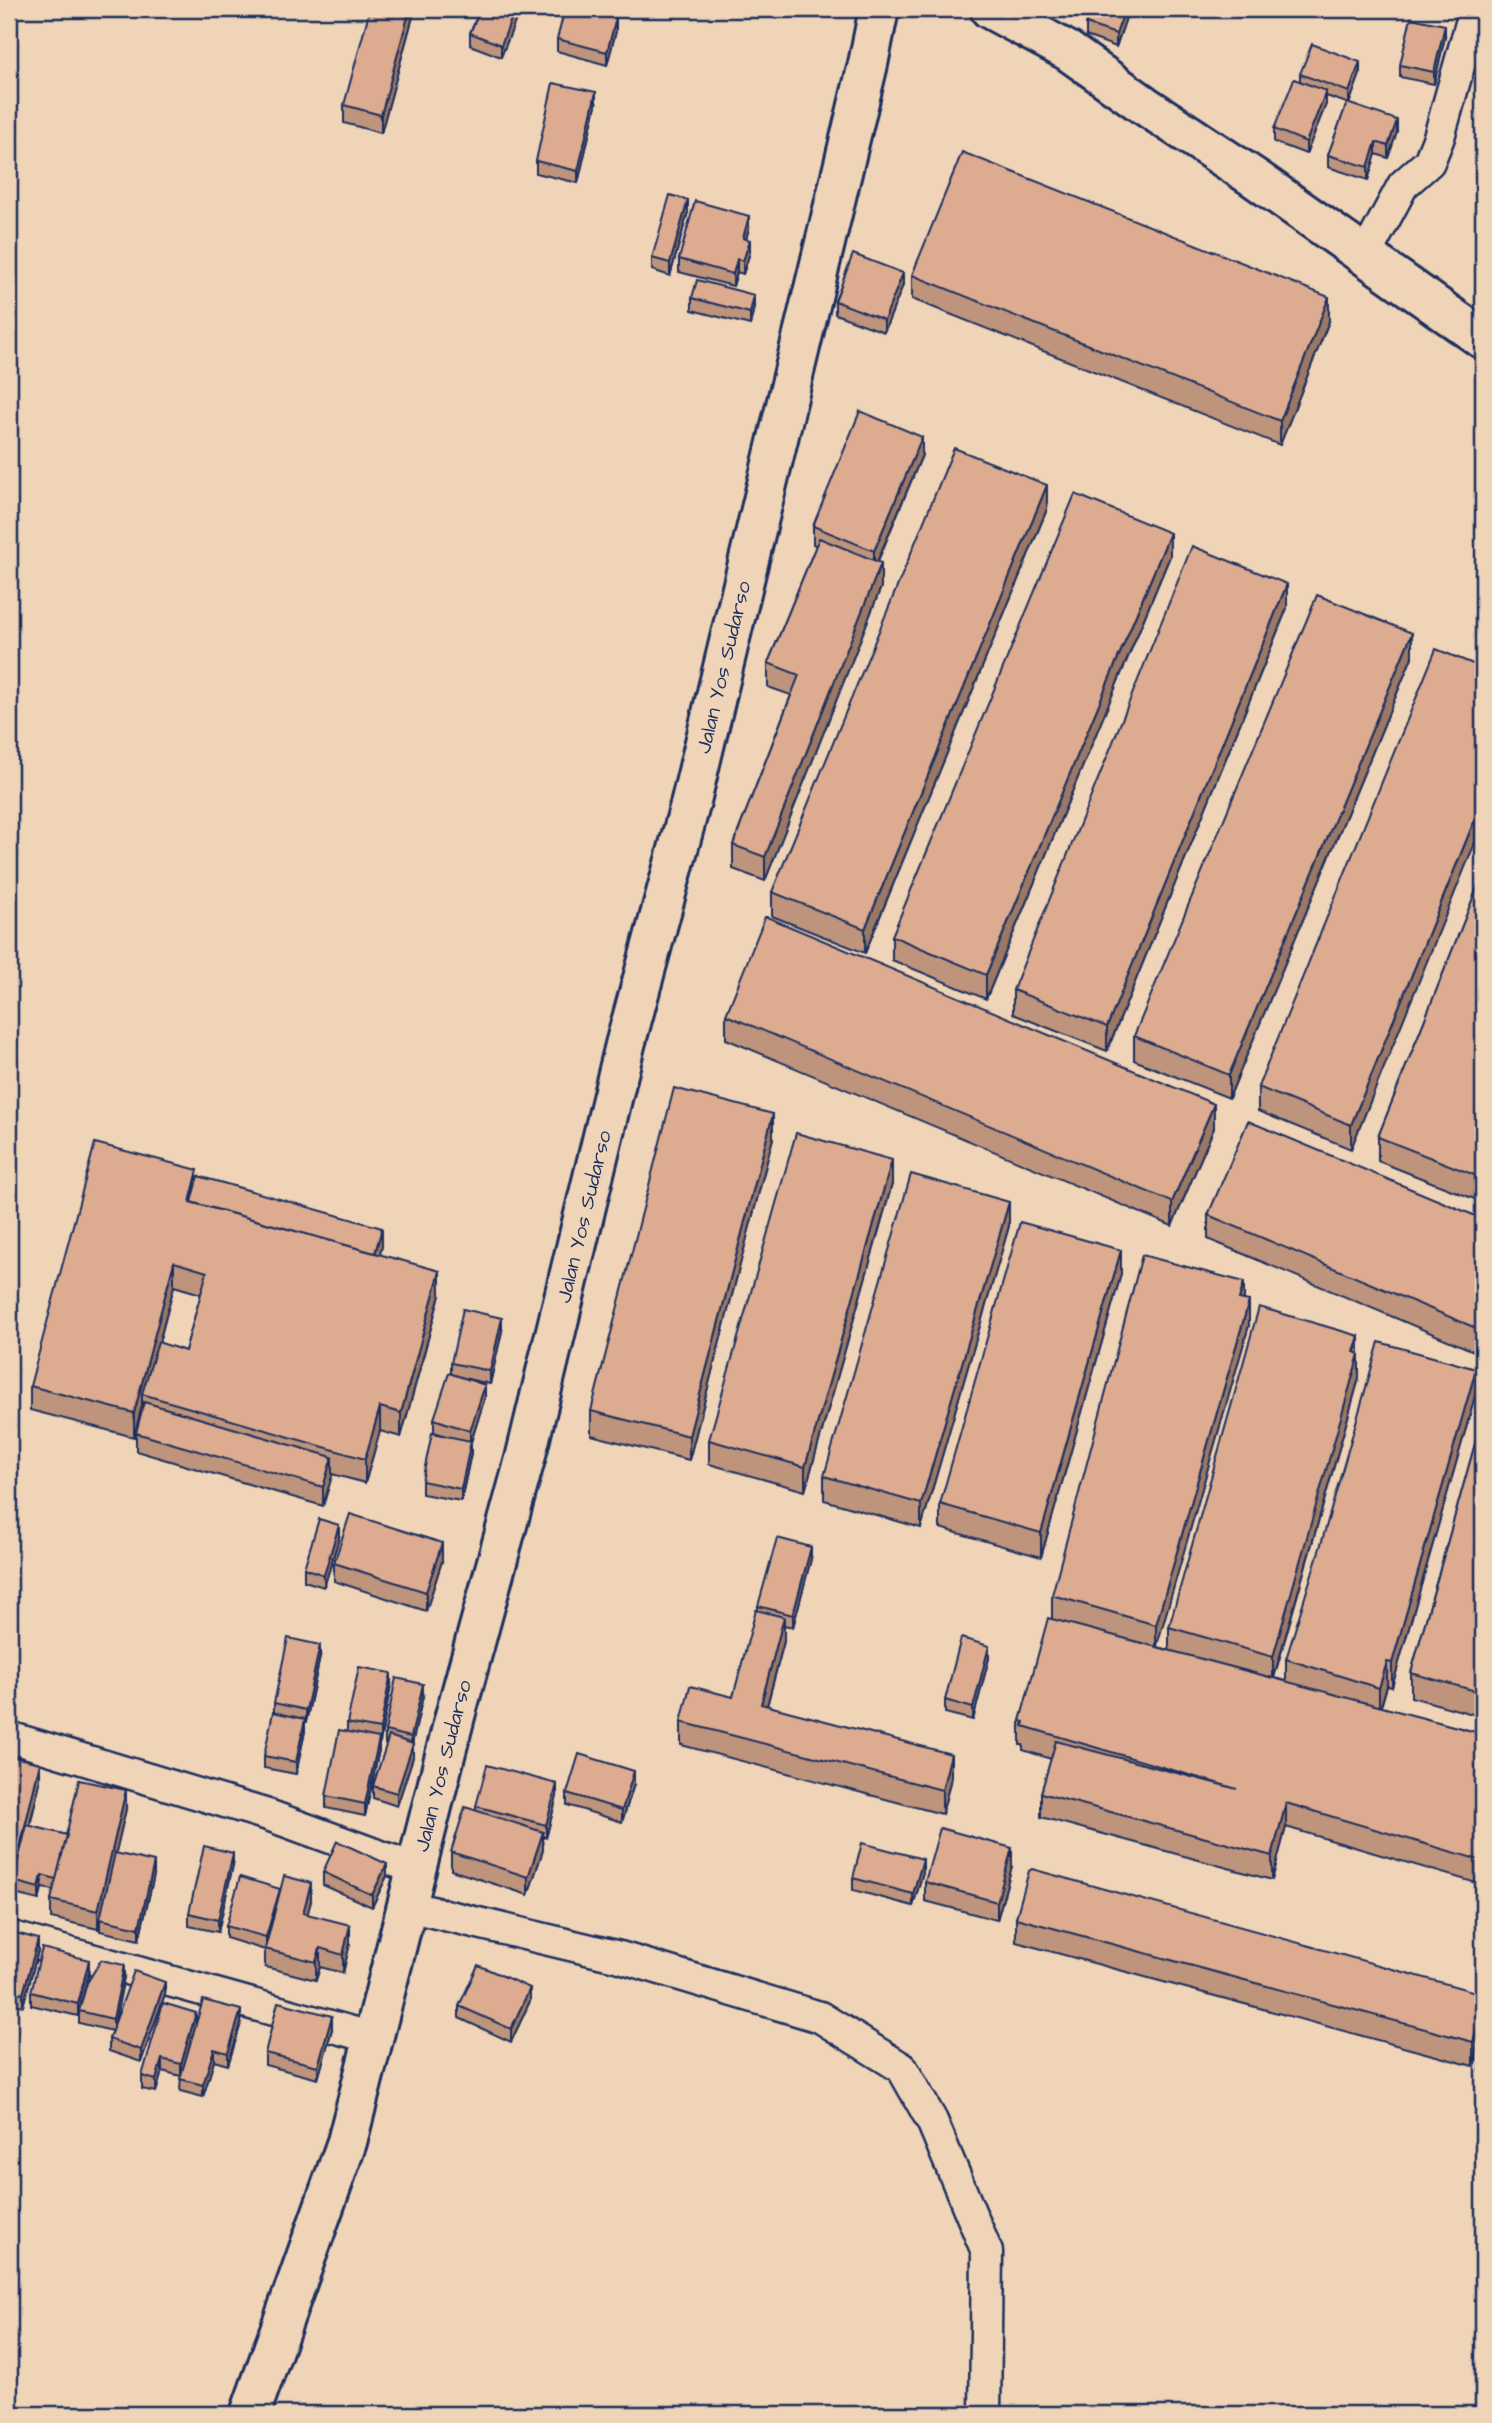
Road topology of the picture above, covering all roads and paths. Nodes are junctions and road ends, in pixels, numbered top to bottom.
1 (879, 9) edge
2 (990, 9) edge
3 (1475, 9) edge
4 (1365, 256) junction
5 (1483, 339) edge
6 (9, 1737) edge
7 (416, 1869) junction
8 (407, 1906) junction
9 (9, 1936) edge
10 (373, 2038) junction
11 (250, 2414) edge
12 (985, 2414) edge

1 - 7 street, Jalan Yos Sudarso
2 - 4 street
3 - 4 street
4 - 5 street
6 - 7 street
7 - 8 street, Jalan Yos Sudarso
8 - 10 street, Jalan Yos Sudarso
8 - 12 street
9 - 10 street
10 - 11 street, Jalan Yos Sudarso

